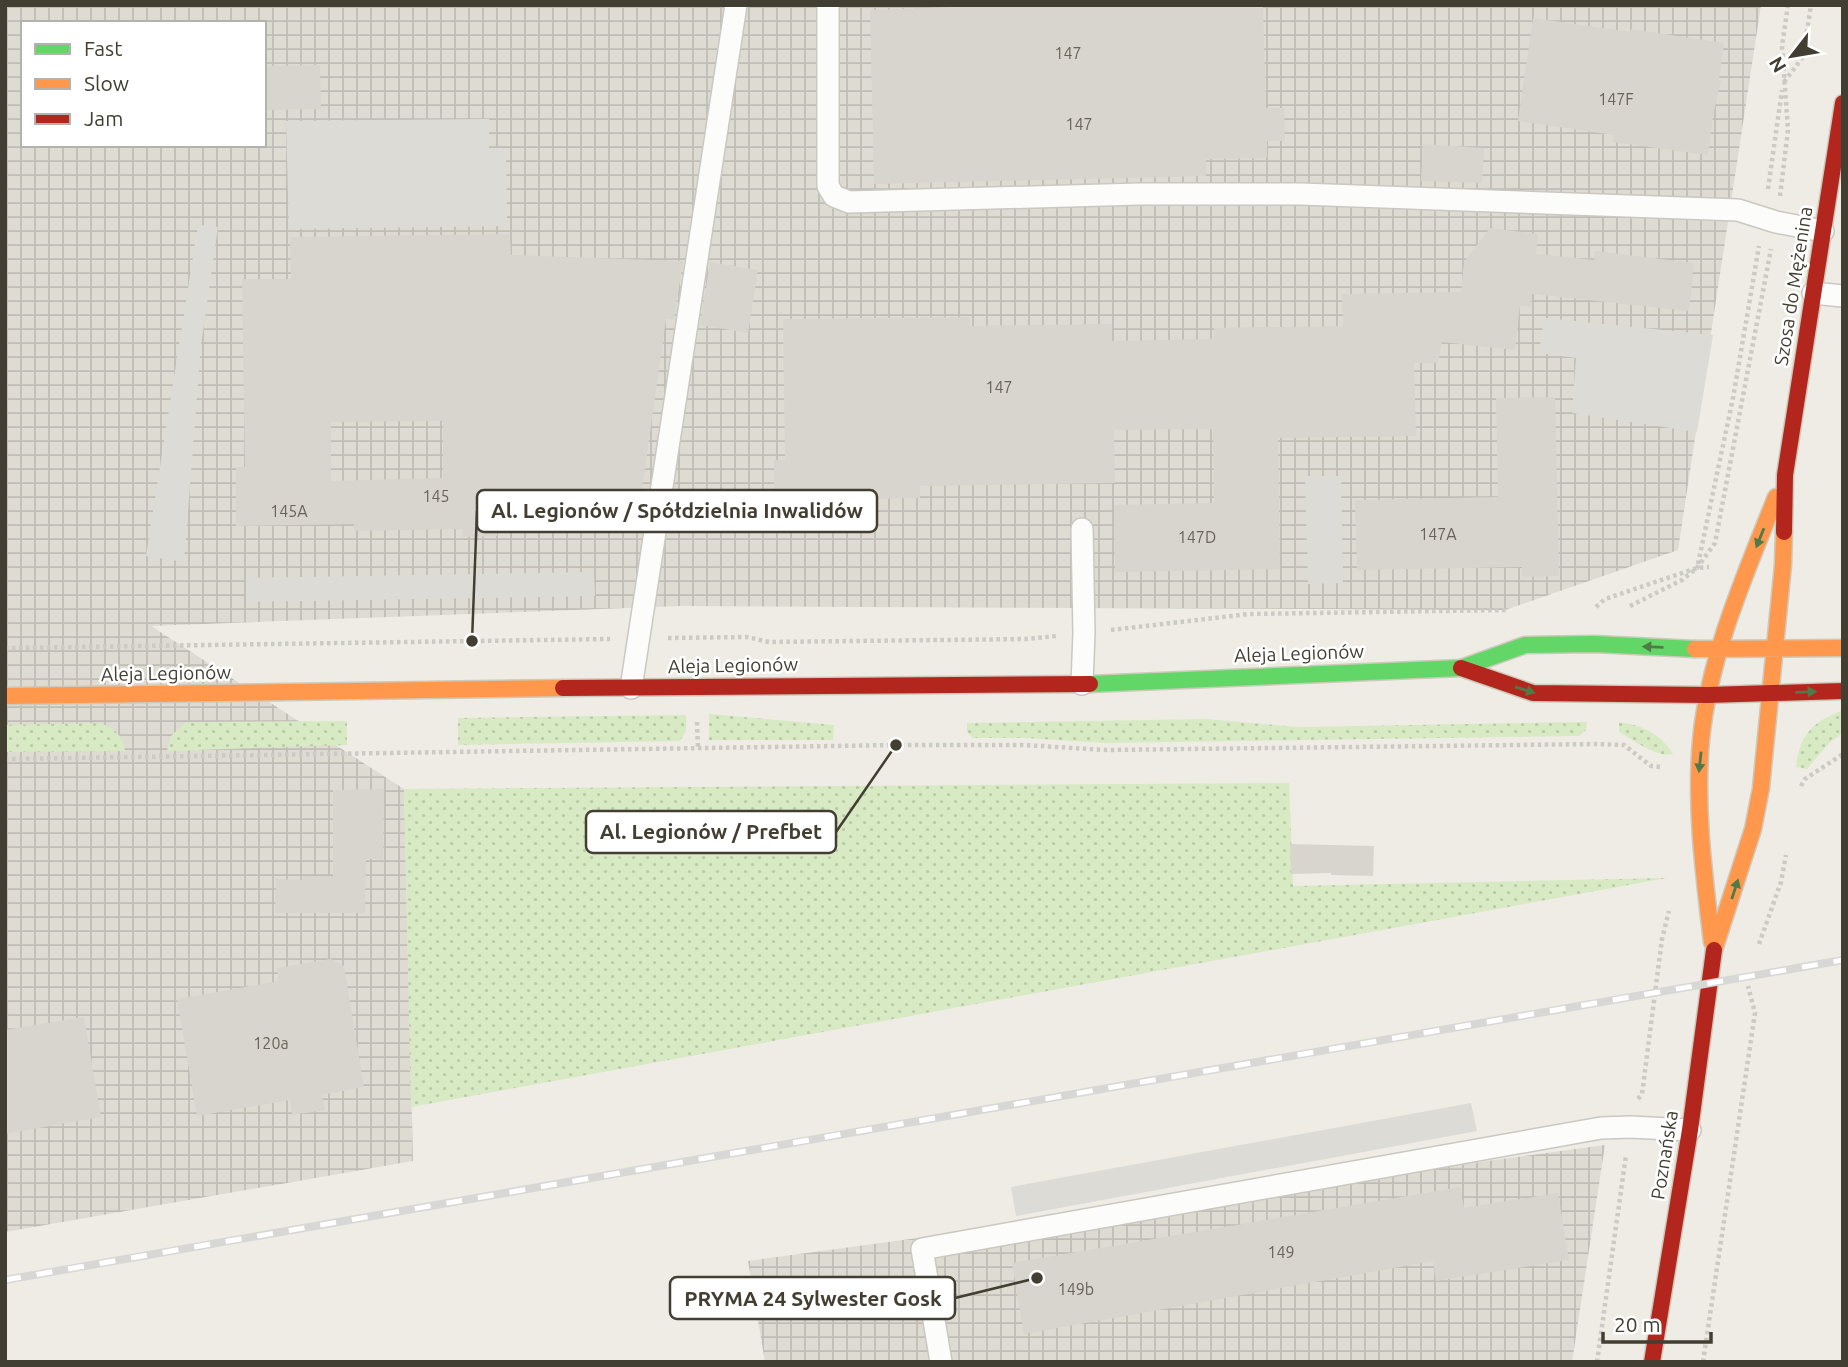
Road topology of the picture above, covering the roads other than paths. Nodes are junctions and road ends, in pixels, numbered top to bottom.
1 (736, 5) edge
2 (828, 5) edge
3 (1843, 103) edge
4 (1837, 176) edge
5 (1823, 231) junction
6 (1813, 293) junction
7 (1843, 296) edge
8 (1785, 475) junction
9 (1082, 529) dead end
10 (1773, 649) junction
11 (1843, 649) edge
12 (1721, 650) junction
13 (1461, 668) junction
14 (1082, 684) junction
15 (631, 688) junction
16 (1843, 691) edge
17 (1770, 693) junction
18 (1708, 695) junction
19 (5, 696) edge
20 (1713, 954) junction
21 (1690, 1130) junction
22 (942, 1362) edge
23 (1652, 1362) edge

1 - 15 lane
2 - 5 lane
3 - 4 main road, Szosa do Mężenina
4 - 5 main road, Szosa do Mężenina
5 - 6 main road, Szosa do Mężenina
6 - 7 lane
6 - 8 main road, Szosa do Mężenina
8 - 10 main road, Szosa do Mężenina
8 -> 12 main road, Szosa do Mężenina
9 - 14 lane
10 - 11 main road, Aleja Legionów
10 - 12 main road, Aleja Legionów
10 - 17 main road, Szosa do Mężenina
12 -> 13 main road, Aleja Legionów
12 - 18 main road, Szosa do Mężenina
13 - 14 main road, Aleja Legionów
13 -> 18 main road, Aleja Legionów
14 - 15 main road, Aleja Legionów
15 - 19 main road, Aleja Legionów
17 -> 16 main road, Aleja Legionów
17 - 18 main road, Aleja Legionów
20 -> 17 main road, Poznańska
18 -> 20 main road, Poznańska
20 - 21 main road, Poznańska
21 - 22 lane
21 - 23 main road, Poznańska

